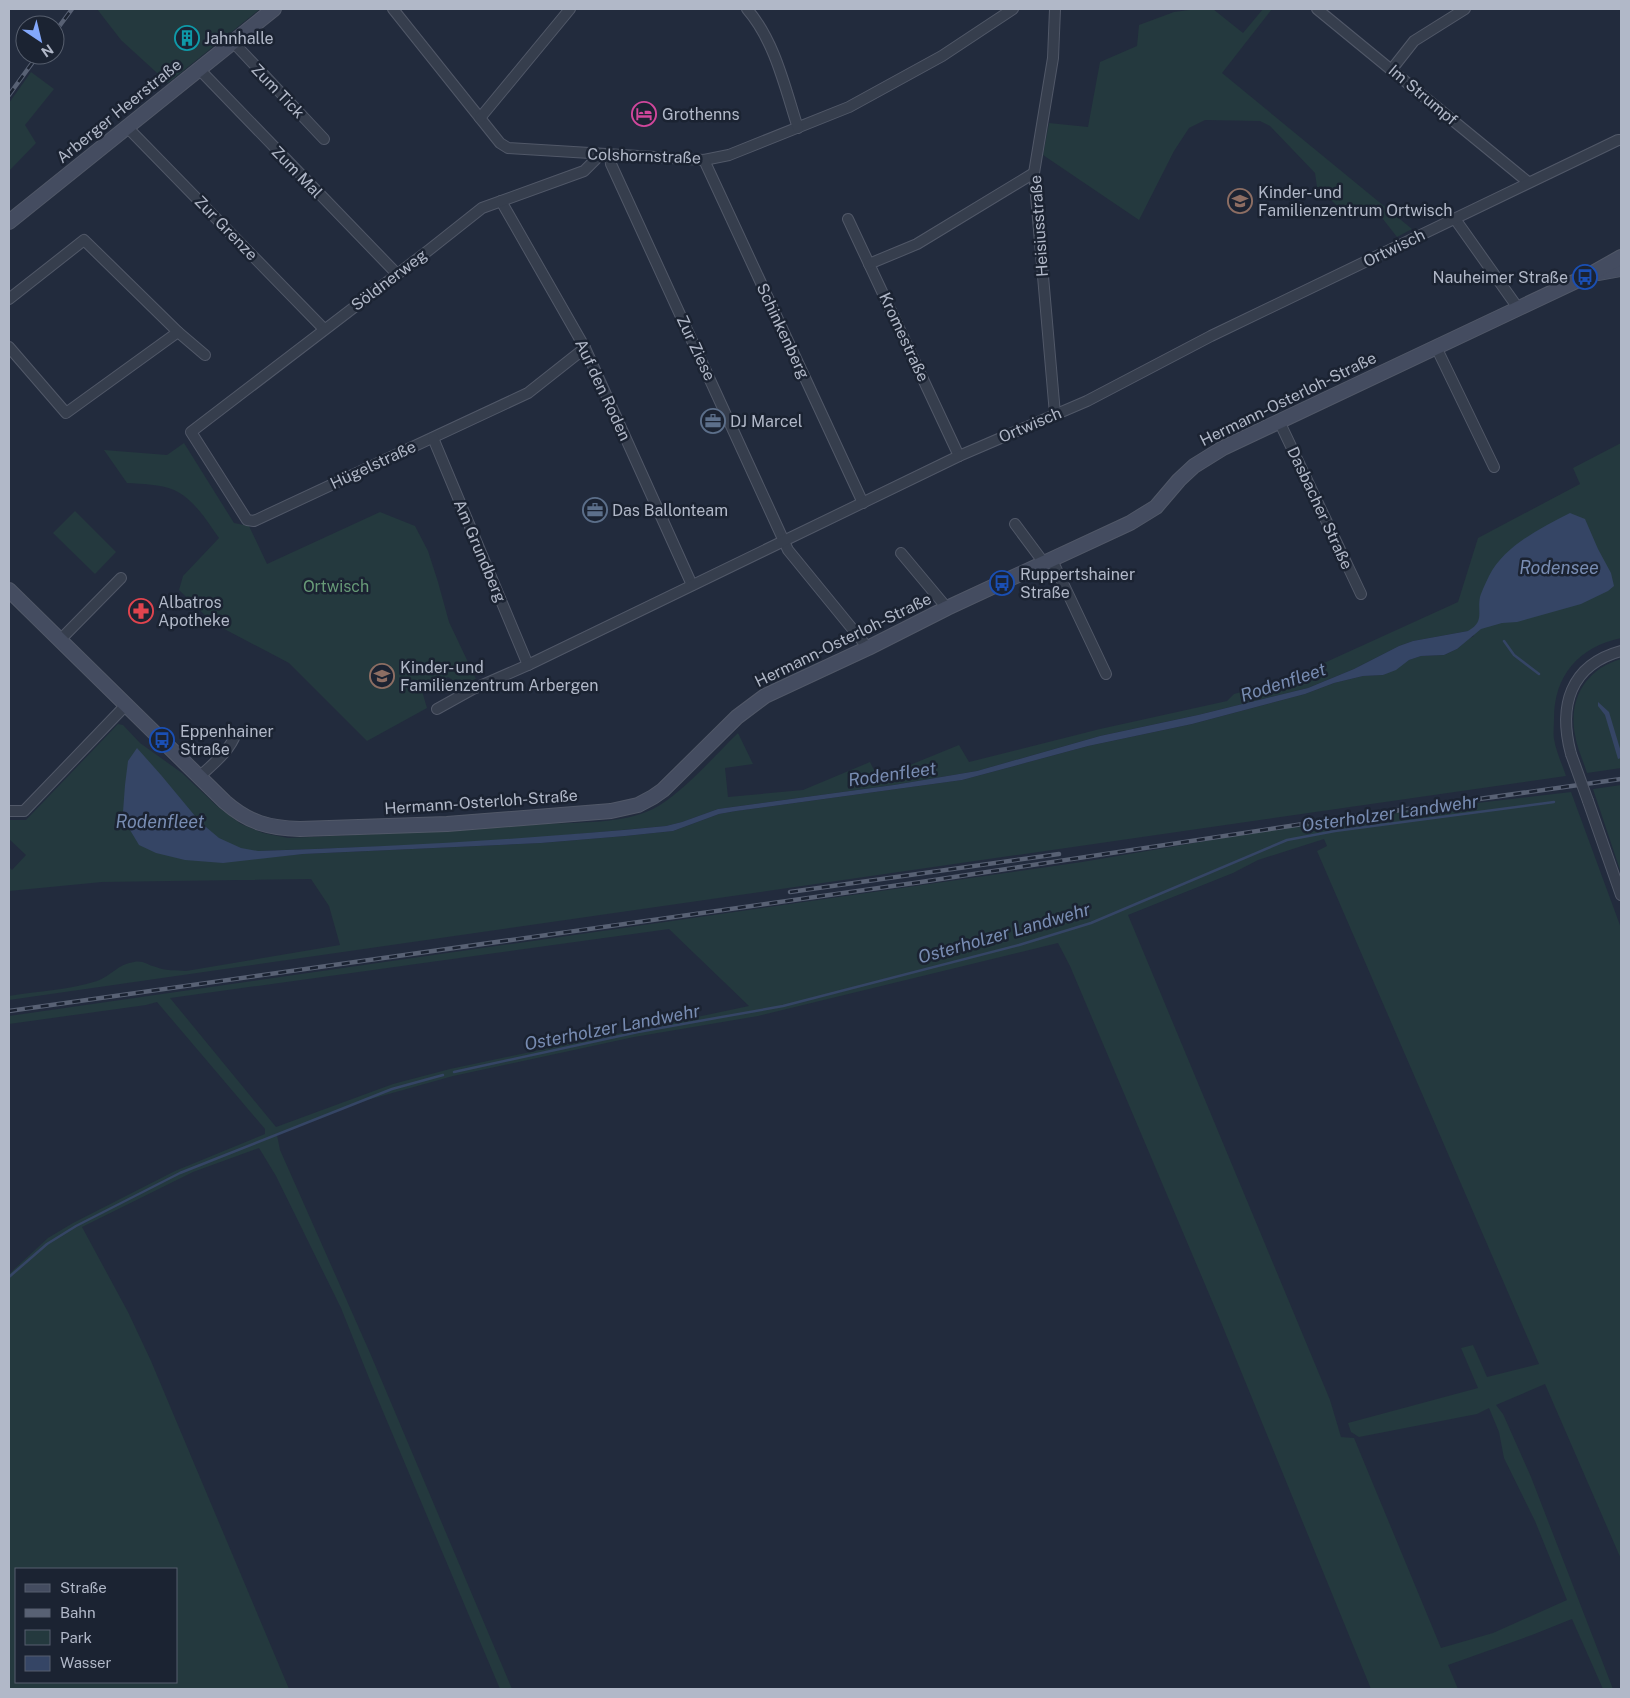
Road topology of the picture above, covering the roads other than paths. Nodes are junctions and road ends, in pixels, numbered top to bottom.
1 (274, 9) edge
2 (393, 9) edge
3 (570, 9) edge
4 (746, 9) edge
5 (1013, 9) edge
6 (1055, 9) edge
7 (1317, 9) edge
8 (1465, 9) edge
9 (233, 42) junction
10 (199, 69) junction
11 (1392, 70) junction
12 (480, 118) junction
13 (127, 127) junction
14 (798, 128) junction
15 (324, 139) dead end
16 (1621, 140) edge
17 (605, 155) junction
18 (704, 160) junction
19 (1034, 173) junction
20 (1528, 182) junction
21 (501, 201) junction
22 (848, 219) dead end
23 (1455, 219) junction
24 (9, 222) edge
25 (1621, 258) edge
26 (869, 264) junction
27 (1621, 269) edge
28 (397, 274) junction
29 (1591, 274) junction
30 (9, 299) edge
31 (1518, 308) junction
32 (324, 329) junction
33 (178, 332) junction
34 (1436, 346) junction
35 (9, 347) edge
36 (585, 348) junction
37 (205, 355) dead end
38 (1055, 414) junction
39 (1279, 421) junction
40 (191, 432) joint
41 (433, 438) junction
42 (959, 456) junction
43 (1494, 467) dead end
44 (864, 503) junction
45 (1015, 524) dead end
46 (784, 541) junction
47 (901, 553) dead end
48 (1048, 561) junction
49 (121, 578) dead end
50 (692, 585) junction
51 (9, 590) edge
52 (1361, 594) dead end
53 (947, 608) junction
54 (60, 640) junction
55 (868, 648) junction
56 (1621, 651) edge
57 (528, 664) junction
58 (1106, 674) dead end
59 (126, 705) junction
60 (437, 709) dead end
61 (236, 733) dead end
62 (199, 777) junction
63 (9, 811) edge
64 (1621, 895) edge

1 - 9 street, Arberger Heerstraße
2 - 12 street, Colshornstraße
3 - 12 street
4 - 14 street
5 - 14 street, Colshornstraße
6 - 19 street, Heisiusstraße
7 - 11 street, Im Strumpf
8 - 11 street
9 - 10 street, Arberger Heerstraße
9 - 15 street, Zum Tick
10 - 13 street, Arberger Heerstraße
10 - 28 street, Zum Mal
11 - 20 street, Im Strumpf
12 - 17 street, Colshornstraße
13 - 24 street, Arberger Heerstraße
13 - 32 street, Zur Grenze
14 - 18 street, Colshornstraße
16 - 20 street, Ortwisch
17 - 18 street, Colshornstraße
17 - 21 street, Söldnerweg
17 - 46 street, Zur Ziese
18 - 44 street, Schinkenberg
19 - 26 street
19 - 38 street, Heisiusstraße
20 - 23 street, Ortwisch
21 - 28 street, Söldnerweg
21 - 36 street, Auf den Roden
22 - 26 street, Kromestraße
23 - 31 street
23 - 38 street, Ortwisch
25 - 29 street, Hermann-Osterloh-Straße
26 - 42 street, Kromestraße
27 - 29 street, Hermann-Osterloh-Straße
28 - 32 street, Söldnerweg
29 - 31 street, Hermann-Osterloh-Straße
30 - 33 street
31 - 34 street, Hermann-Osterloh-Straße
32 - 40 street, Söldnerweg
33 - 35 street
33 - 37 street
34 - 39 street, Hermann-Osterloh-Straße
34 - 43 street
36 - 41 street, Hügelstraße
36 - 50 street, Auf den Roden
38 - 42 street, Ortwisch
39 - 48 street, Hermann-Osterloh-Straße
39 - 52 street, Dasbacher Straße
40 - 41 street, Hügelstraße
41 - 57 street, Am Grundberg
42 - 44 street, Ortwisch
44 - 46 street, Ortwisch
45 - 48 street
46 - 50 street, Ortwisch
46 - 55 street, Zur Ziese
47 - 53 street
48 - 53 street, Hermann-Osterloh-Straße
48 - 58 street
49 - 54 street
50 - 57 street, Ortwisch
51 - 54 street, Hermann-Osterloh-Straße
53 - 55 street, Hermann-Osterloh-Straße
54 - 59 street, Hermann-Osterloh-Straße
55 - 62 street, Hermann-Osterloh-Straße
56 - 64 street, bridge
57 - 60 street, Ortwisch
59 - 62 street, Hermann-Osterloh-Straße
59 - 63 street
61 - 62 street

